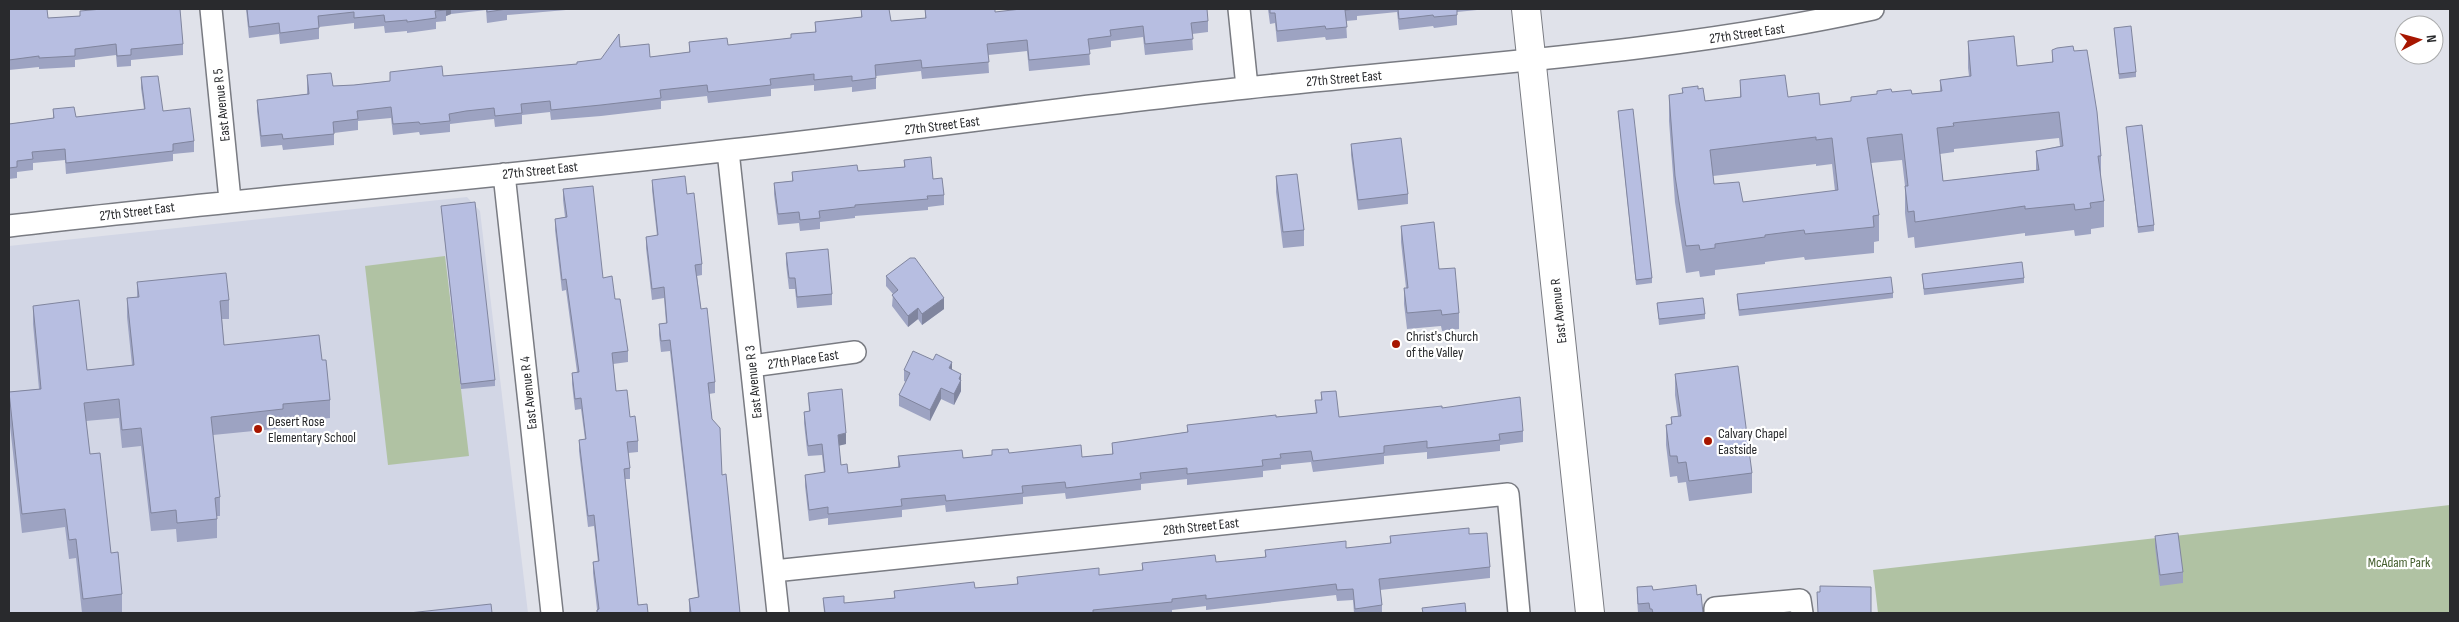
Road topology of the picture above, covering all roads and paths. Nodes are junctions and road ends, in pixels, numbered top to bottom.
1 (211, 9) edge
2 (1239, 9) edge
3 (1526, 9) edge
4 (1873, 9) edge
5 (1532, 61) junction
6 (1247, 88) junction
7 (728, 151) junction
8 (504, 174) junction
9 (230, 200) junction
10 (9, 226) edge
11 (855, 352) dead end
12 (752, 366) junction
13 (774, 571) junction
14 (1801, 607) edge
15 (552, 613) edge
16 (778, 613) edge
17 (1519, 613) edge
18 (1590, 613) edge
19 (1715, 613) edge

1 - 9 street, East Avenue R 5
2 - 6 street
3 - 5 main road, East Avenue R
4 - 5 street, 27th Street East
5 - 6 street, 27th Street East
5 - 18 main road, East Avenue R
6 - 7 street, 27th Street East
7 - 8 street, 27th Street East
7 - 12 street, East Avenue R 3
8 - 9 street, 27th Street East
8 - 15 street, East Avenue R 4
9 - 10 street, 27th Street East
11 - 12 street, 27th Place East
12 - 13 street, East Avenue R 3
13 - 16 street, East Avenue R 3
13 - 17 street, 28th Street East
14 - 19 street

